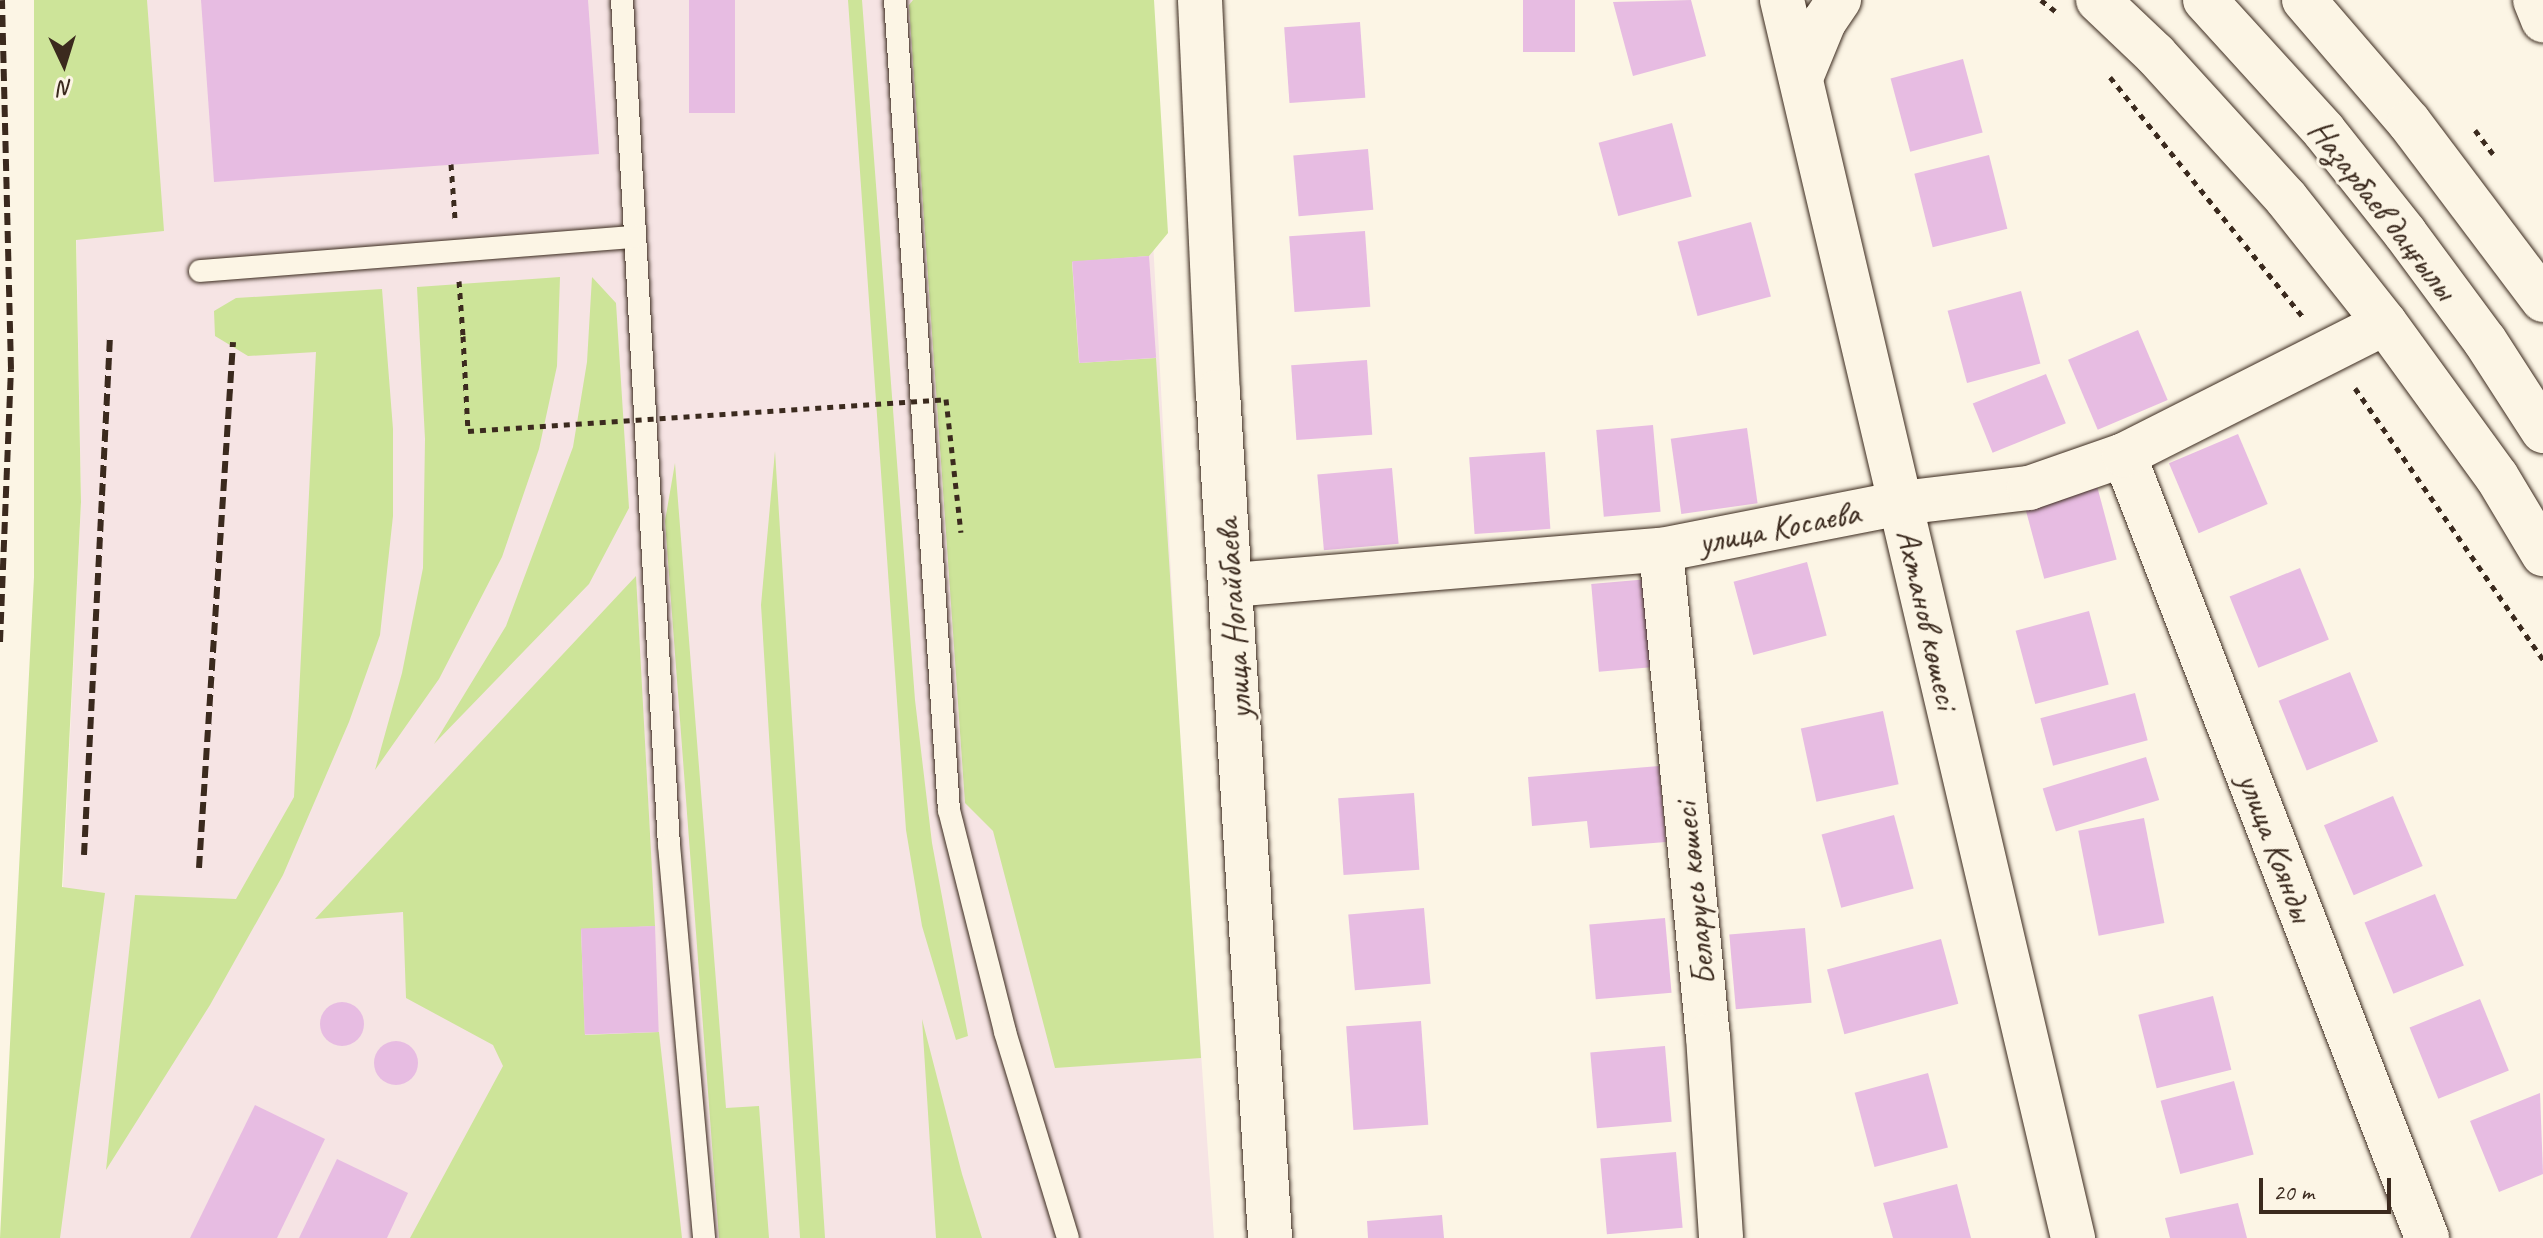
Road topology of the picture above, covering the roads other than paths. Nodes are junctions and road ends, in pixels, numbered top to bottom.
1 (622, 0) edge
2 (895, 0) edge
3 (1200, 0) edge
4 (1782, 0) edge
5 (1839, 0) edge
6 (2098, 0) edge
7 (2205, 0) edge
8 (2304, 0) edge
9 (2535, 0) edge
10 (2543, 20) edge
11 (1801, 78) junction
12 (634, 237) junction
13 (200, 271) dead end
14 (2543, 300) edge
15 (2385, 323) junction
16 (2543, 431) edge
17 (2124, 455) junction
18 (1901, 503) junction
19 (1661, 550) junction
20 (2543, 554) edge
21 (1231, 585) junction
22 (704, 1238) edge
23 (1068, 1238) edge
24 (1270, 1238) edge
25 (1721, 1238) edge
26 (2073, 1238) edge
27 (2427, 1238) edge

1 - 12 lane
2 - 23 lane
3 - 21 street, улица Ногайбаева
4 - 11 street, Ахтанов көшесі
5 - 11 street
6 - 15 street
7 - 16 street, Назарбаев даңғылы
8 - 14 street
9 - 10 street
11 - 18 street, Ахтанов көшесі
12 - 13 lane
12 - 22 lane
15 - 17 street, улица Косаева
15 - 20 street
17 - 18 street, улица Косаева
17 - 27 street, улица Коянды
18 - 19 street, улица Косаева
18 - 26 street, Ахтанов көшесі
19 - 21 street, улица Косаева
19 - 25 street, Беларусь көшесі
21 - 24 street, улица Ногайбаева

